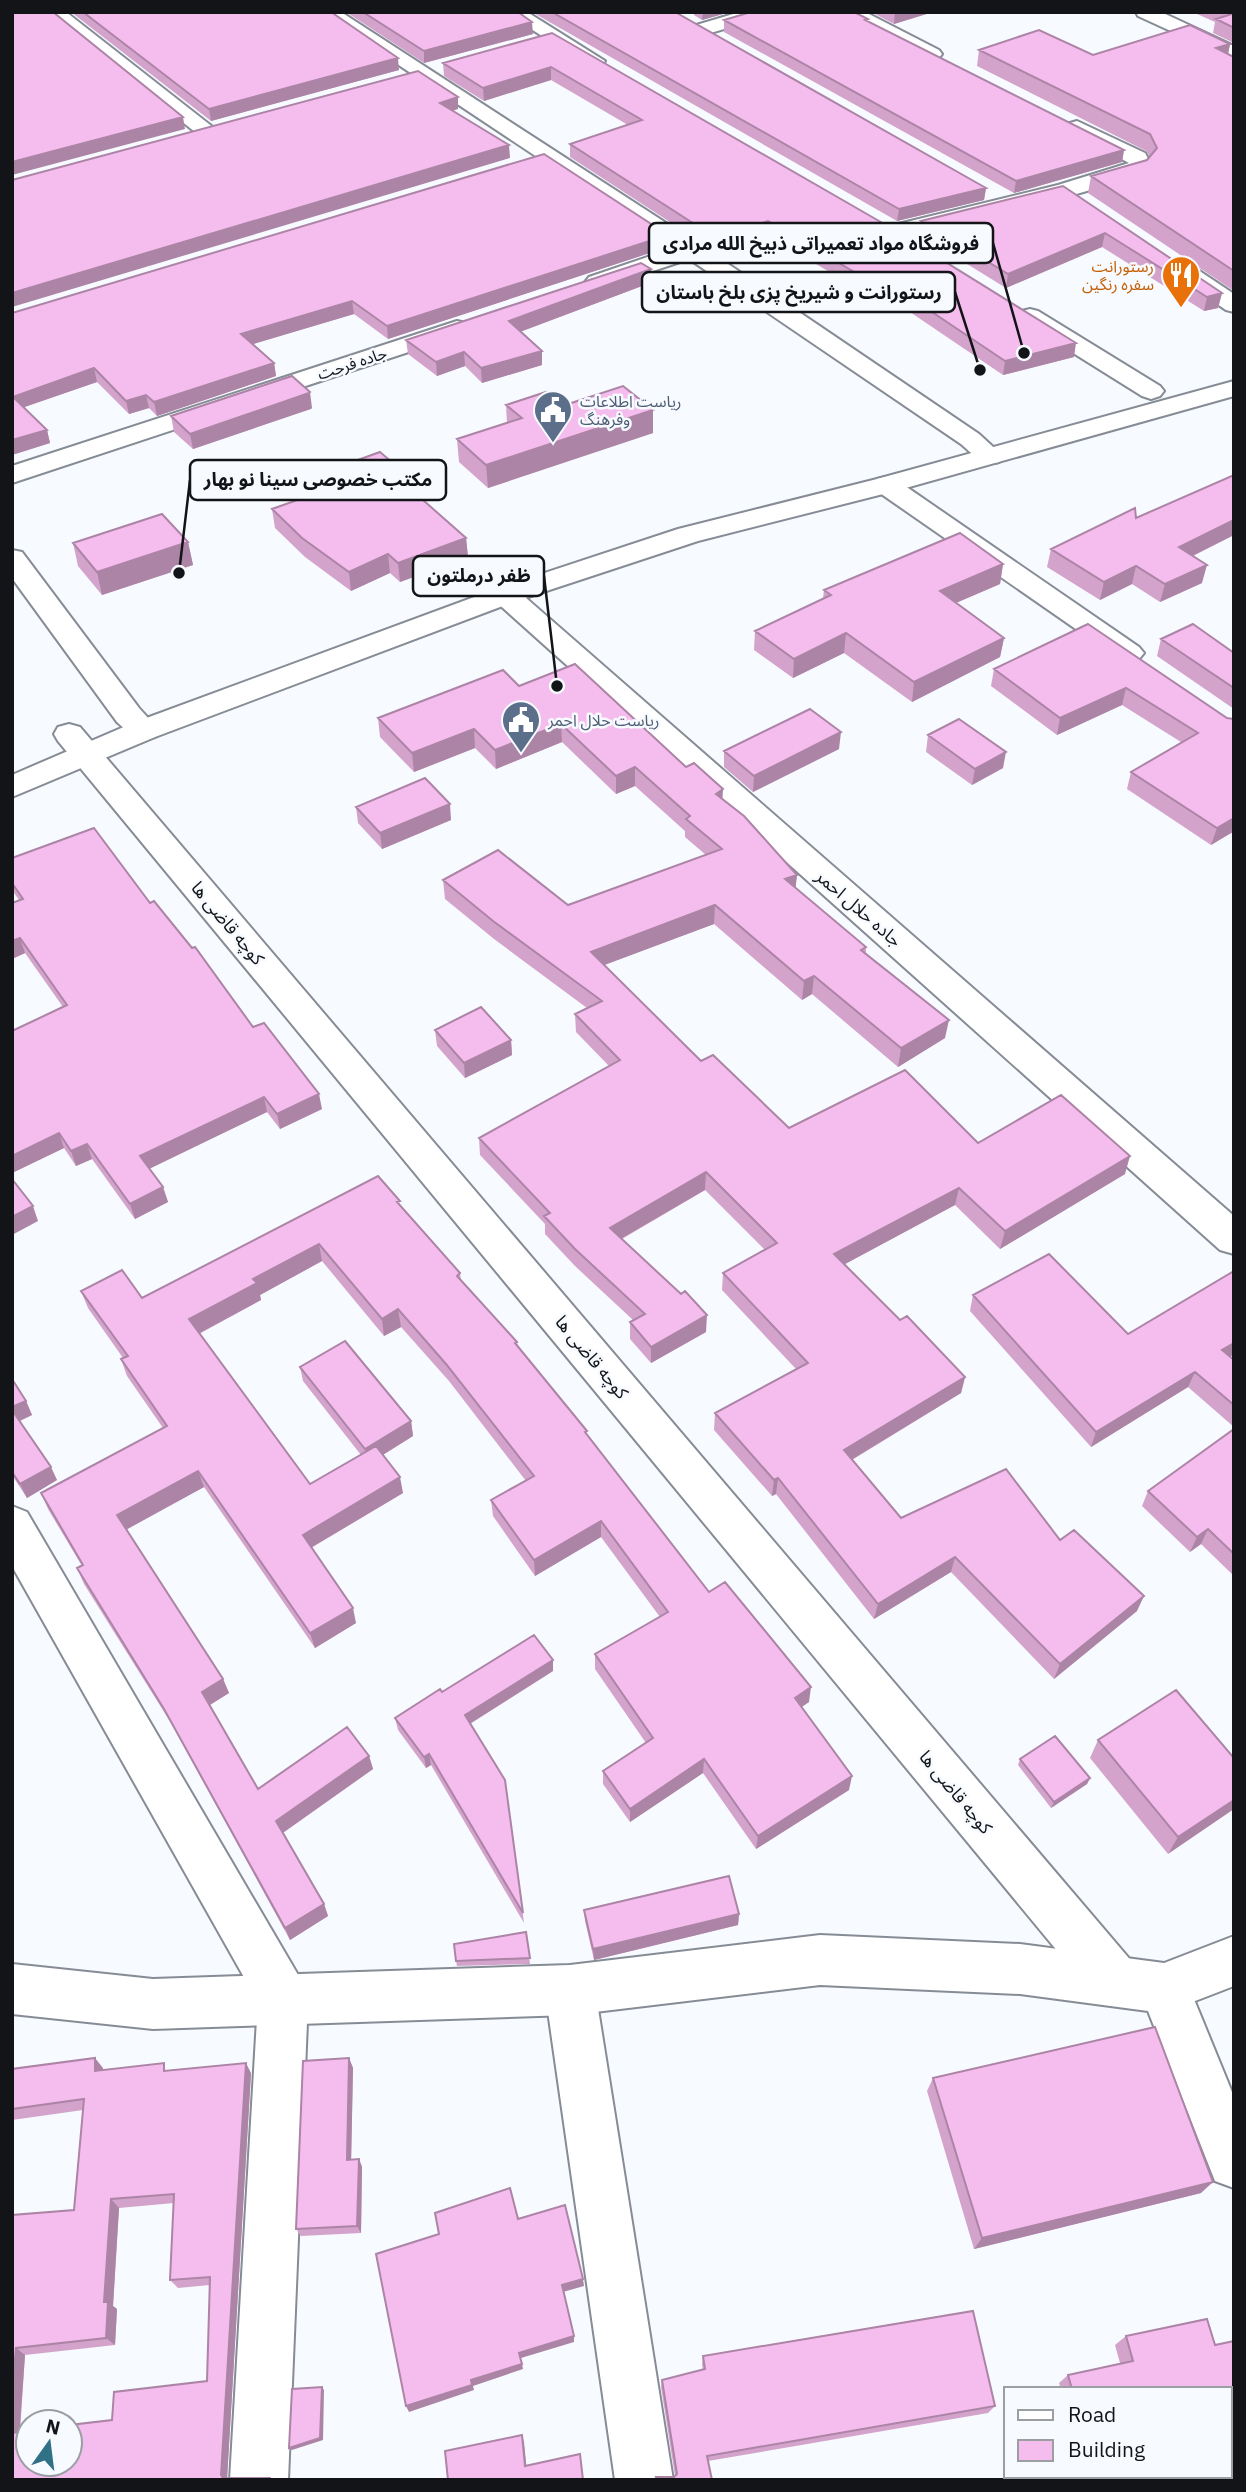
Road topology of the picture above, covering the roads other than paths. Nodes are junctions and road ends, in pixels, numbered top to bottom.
1 (54, 12) edge
2 (328, 12) edge
3 (513, 12) edge
4 (762, 12) edge
5 (850, 12) edge
6 (1145, 12) edge
7 (679, 18) edge
8 (700, 30) junction
9 (554, 37) junction
10 (724, 43) edge
11 (527, 44) edge
12 (1234, 54) edge
13 (950, 63) edge
14 (447, 66) edge
15 (615, 72) edge
16 (421, 73) junction
17 (394, 80) edge
18 (1062, 120) edge
19 (181, 139) edge
20 (548, 156) junction
21 (521, 164) edge
22 (988, 190) edge
23 (1065, 190) junction
24 (1012, 204) junction
25 (1088, 205) edge
26 (870, 219) edge
27 (894, 232) junction
28 (918, 247) edge
29 (692, 250) junction
30 (1155, 251) edge
31 (575, 289) edge
32 (1011, 304) edge
33 (1234, 305) edge
34 (484, 319) edge
35 (1234, 367) edge
36 (1234, 388) edge
37 (1151, 391) junction
38 (980, 448) junction
39 (12, 475) edge
40 (886, 485) junction
41 (12, 558) edge
42 (495, 586) junction
43 (1155, 671) edge
44 (136, 722) junction
45 (67, 743) junction
46 (12, 787) edge
47 (1234, 1238) edge
48 (12, 1525) edge
49 (1234, 1961) edge
50 (1115, 1981) junction
51 (1164, 1988) junction
52 (12, 1989) edge
53 (570, 1990) junction
54 (283, 1998) junction
55 (1234, 2162) edge
56 (259, 2480) edge
57 (644, 2480) edge

1 - 19 street
2 - 16 street
3 - 9 street
4 - 8 street
5 - 13 street
6 - 12 street
7 - 8 street
8 - 10 street
9 - 11 street
9 - 15 street
14 - 16 street
16 - 17 street
16 - 20 street
18 - 23 street
20 - 21 street
20 - 29 street
22 - 24 street
23 - 24 street
23 - 25 street
24 - 27 street
26 - 27 street
27 - 28 street
29 - 31 street
29 - 38 street
30 - 33 street
32 - 37 street
34 - 39 street, جاده فرحت
35 - 37 street
36 - 38 street
37 - 38 street
38 - 40 street
38 - 42 street
40 - 42 street
40 - 43 street
41 - 44 street
42 - 44 street
42 - 47 street, جاده حلال احمر
44 - 45 street
45 - 46 street
45 - 50 street, کوچه قاضی ها
48 - 54 street
49 - 51 street
50 - 51 street
50 - 53 street
51 - 55 street
52 - 54 street
53 - 54 street
53 - 57 street
54 - 56 street

